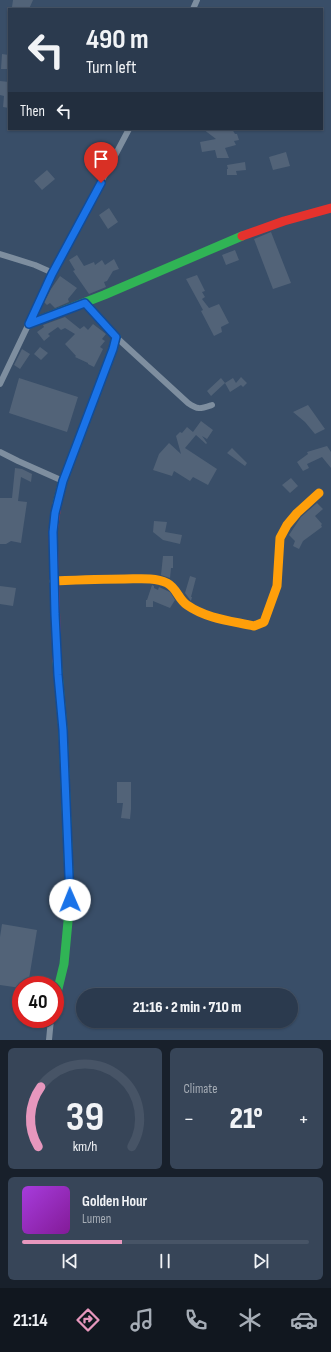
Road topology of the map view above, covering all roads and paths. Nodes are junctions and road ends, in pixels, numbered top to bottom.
1 (128, 130) edge
2 (331, 208) edge
3 (0, 254) edge
4 (52, 274) junction
5 (85, 303) junction
6 (29, 324) junction
7 (116, 337) junction
8 (0, 384) edge
9 (212, 405) dead end
10 (0, 452) edge
11 (63, 481) junction
12 (319, 493) dead end
13 (54, 581) junction
14 (61, 976) edge
15 (50, 1028) edge
16 (49, 1040) edge

1 - 4 street
2 - 5 street
3 - 4 street
4 - 6 street
5 - 6 street
5 - 7 street
6 - 8 street
7 - 9 street
7 - 11 street
10 - 11 street
11 - 13 street
12 - 13 street
13 - 14 street
15 - 16 street

